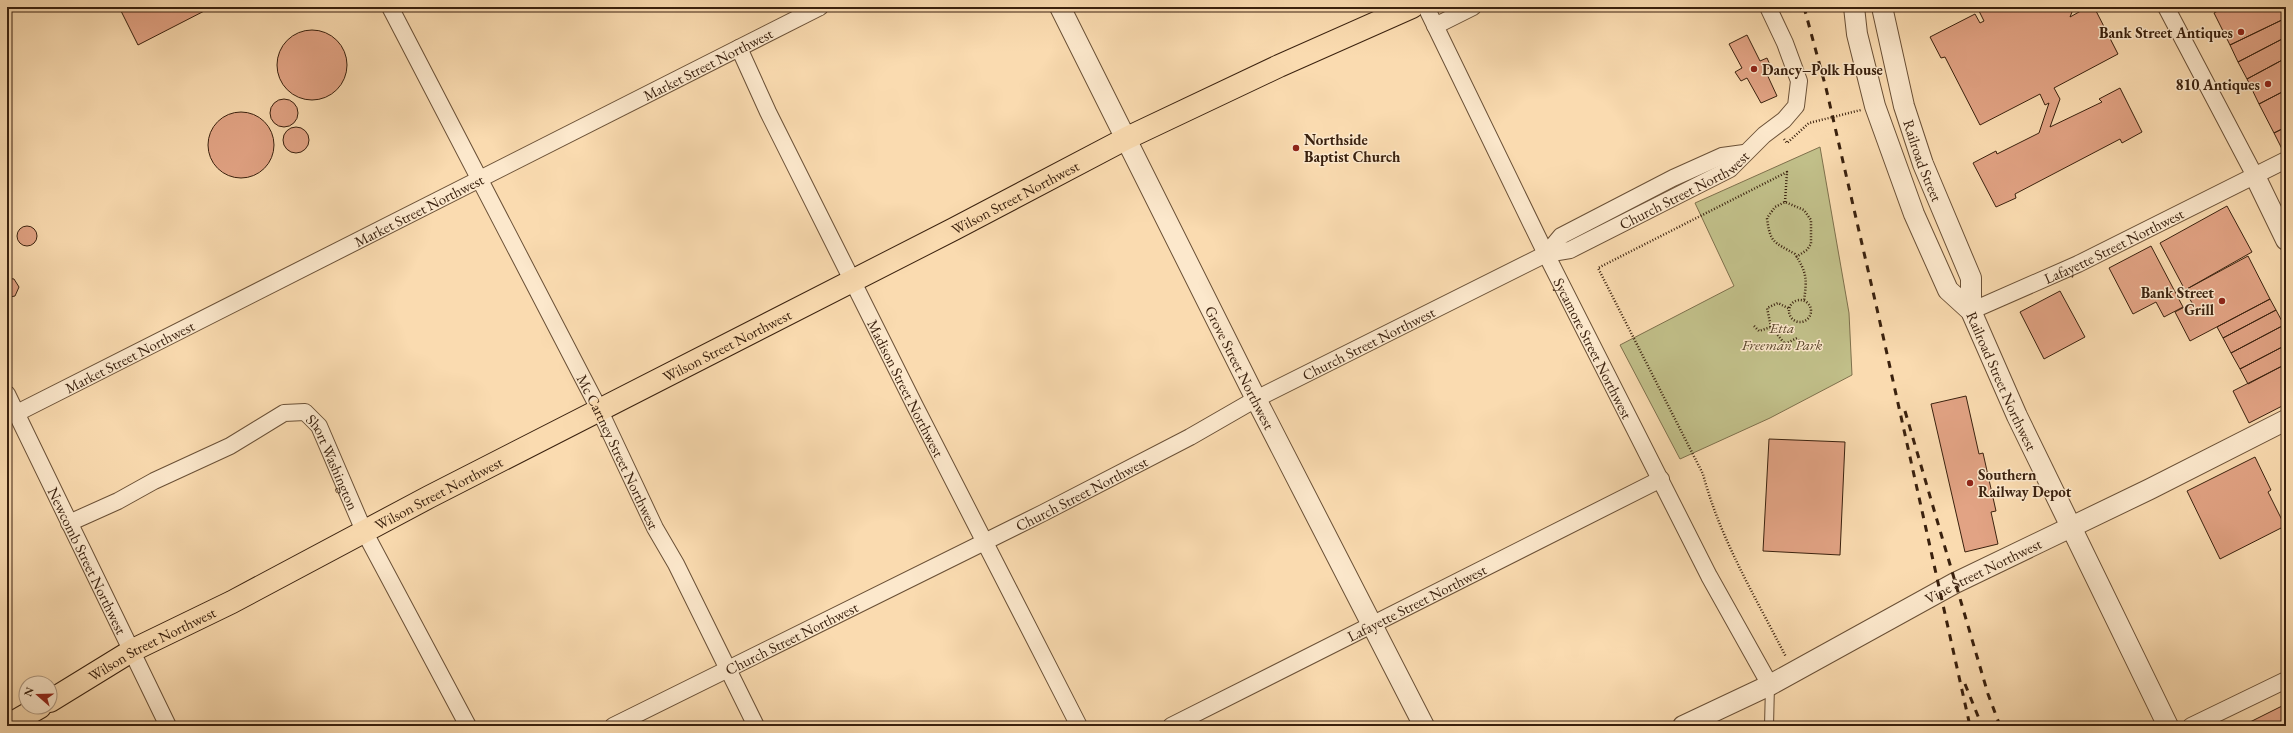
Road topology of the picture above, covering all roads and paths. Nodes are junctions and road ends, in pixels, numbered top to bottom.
1 (390, 7) edge
2 (820, 7) edge
3 (1060, 7) edge
4 (1412, 7) edge
5 (1426, 7) edge
6 (1473, 7) edge
7 (1768, 7) edge
8 (1854, 7) edge
9 (1882, 7) edge
10 (2166, 7) edge
11 (1435, 26) junction
12 (739, 48) junction
13 (1861, 110) dead end
14 (1814, 122) dead end
15 (1126, 138) junction
16 (2286, 160) edge
17 (2256, 176) junction
18 (479, 179) junction
19 (1785, 202) junction
20 (2286, 240) edge
21 (1546, 254) junction
22 (1796, 257) junction
23 (854, 280) junction
24 (1804, 301) junction
25 (1790, 309) junction
26 (1971, 311) junction
27 (1754, 326) dead end
28 (1771, 327) junction
29 (1800, 342) dead end
30 (7, 394) edge
31 (1256, 399) junction
32 (599, 409) junction
33 (17, 413) junction
34 (2286, 420) edge
35 (1661, 479) junction
36 (69, 523) junction
37 (2070, 528) junction
38 (364, 531) junction
39 (983, 541) junction
40 (1374, 624) junction
41 (133, 650) junction
42 (728, 669) junction
43 (1794, 672) junction
44 (2286, 680) edge
45 (1770, 685) junction
46 (58, 696) edge
47 (26, 715) edge
48 (7, 726) edge
49 (168, 726) edge
50 (468, 726) edge
51 (613, 726) edge
52 (756, 726) edge
53 (1079, 726) edge
54 (1171, 726) edge
55 (1424, 726) edge
56 (1683, 726) edge
57 (1769, 726) edge
58 (2168, 726) edge
59 (2191, 726) edge

1 - 18 street, Mc Cartney Street Northwest
2 - 12 street, Market Street Northwest
3 - 15 street, Grove Street Northwest
4 - 15 highway, Wilson Street Northwest
5 - 11 street, Sycamore Street Northwest
6 - 11 street
7 - 21 street, Church Street Northwest
8 - 26 street, Railroad Street Northwest
9 - 26 street, Railroad Street
10 - 17 street
11 - 21 street, Sycamore Street Northwest
12 - 18 street, Market Street Northwest
12 - 23 street, Madison Street Northwest
13 - 14 path, bridge
15 - 23 highway, Wilson Street Northwest
15 - 31 street, Grove Street Northwest
16 - 17 street, Lafayette Street Northwest
17 - 20 street
17 - 26 street, Lafayette Street Northwest
18 - 32 street, Mc Cartney Street Northwest
18 - 33 street, Market Street Northwest
19 - 22 path
19 - 22 path
19 - 43 path
21 - 31 street, Church Street Northwest
21 - 35 street, Sycamore Street Northwest
22 - 24 path
23 - 32 highway, Wilson Street Northwest
23 - 39 street, Madison Street Northwest
24 - 25 path
24 - 25 path
25 - 28 path
26 - 37 street, Railroad Street Northwest
27 - 28 path
28 - 29 path
30 - 33 street, Newcomb Street Northwest
31 - 39 street, Church Street Northwest
31 - 40 street, Grove Street Northwest
32 - 38 highway, Wilson Street Northwest
32 - 42 street, Mc Cartney Street Northwest
33 - 36 street, Newcomb Street Northwest
34 - 37 street, Vine Street Northwest
35 - 40 street, Lafayette Street Northwest
35 - 45 street, Sycamore Street Northwest
36 - 38 street, Short Washington
36 - 41 street, Newcomb Street Northwest
37 - 43 street, Vine Street Northwest
37 - 58 street, Railroad Street Northwest
38 - 41 highway, Wilson Street Northwest
38 - 50 street, Short Washington
39 - 42 street, Church Street Northwest
39 - 53 street, Madison Street Northwest
40 - 54 street, Lafayette Street Northwest
40 - 55 street, Grove Street Northwest
41 - 46 highway, Wilson Street Northwest
41 - 49 street, Newcomb Street Northwest
42 - 51 street, Church Street Northwest
42 - 52 street, Mc Cartney Street Northwest
43 - 45 street, Vine Street Northwest
44 - 59 street
45 - 56 street, Vine Street Northwest
45 - 57 lane
47 - 48 highway

